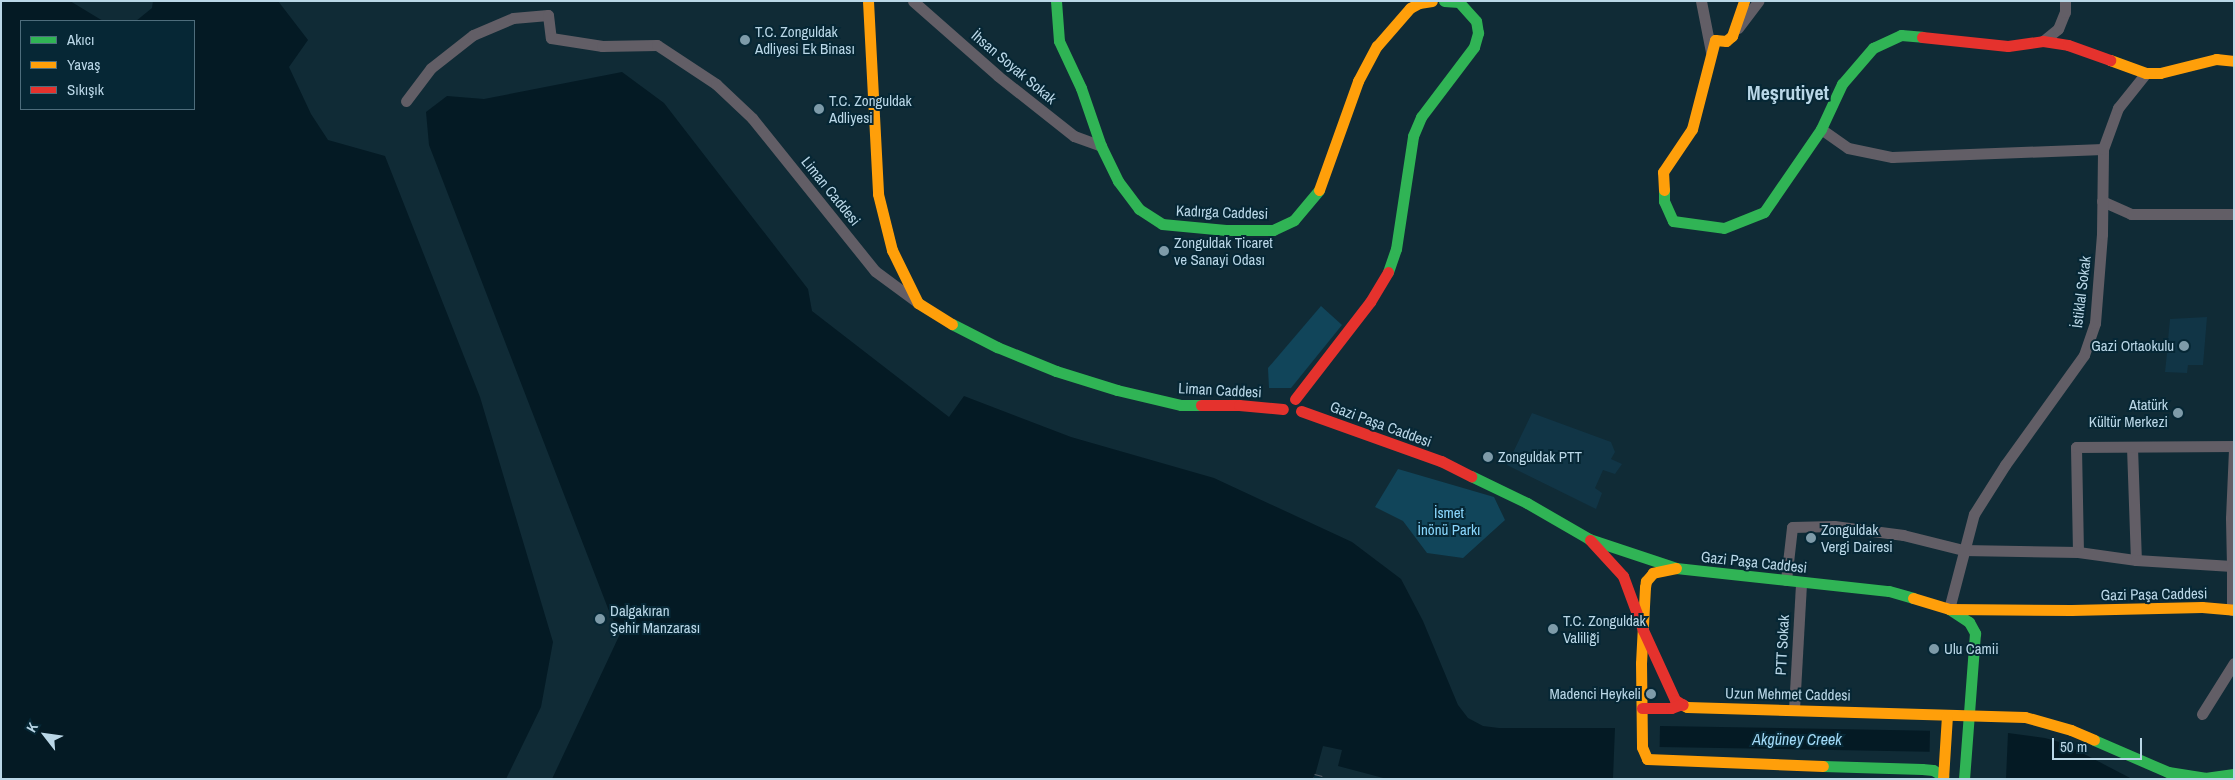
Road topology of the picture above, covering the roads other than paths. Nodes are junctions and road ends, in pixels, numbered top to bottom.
1 (868, 1) edge
2 (913, 1) edge
3 (1056, 1) edge
4 (1432, 1) edge
5 (1444, 1) edge
6 (1701, 1) edge
7 (1744, 1) edge
8 (1758, 1) edge
9 (2065, 1) edge
10 (1732, 36) junction
11 (2043, 41) junction
12 (1712, 58) junction
13 (2234, 61) edge
14 (2146, 73) junction
15 (406, 101) dead end
16 (1821, 129) junction
17 (1101, 146) junction
18 (2103, 150) junction
19 (2102, 201) junction
20 (2234, 214) edge
21 (918, 303) junction
22 (1295, 399) junction
23 (1283, 409) junction
24 (1301, 411) junction
25 (2132, 447) junction
26 (2234, 447) edge
27 (1589, 538) junction
28 (2233, 547) edge
29 (1963, 550) junction
30 (2078, 552) junction
31 (2136, 560) junction
32 (2232, 566) junction
33 (1676, 568) junction
34 (1786, 580) junction
35 (1801, 582) junction
36 (1950, 608) junction
37 (2233, 610) edge
38 (1643, 630) junction
39 (2234, 663) edge
40 (1682, 704) junction
41 (1642, 708) junction
42 (1794, 708) junction
43 (2202, 714) dead end
44 (1947, 715) junction
45 (1968, 716) junction
46 (2234, 774) edge
47 (1943, 777) edge
48 (1964, 779) edge

1 - 21 main road
2 - 17 street, İhsan Soyak Sokak
3 - 17 main road, Kadırga Caddesi
4 - 17 main road, Kadırga Caddesi
5 - 22 main road
6 - 12 street
7 - 10 main road
8 - 10 street
9 - 11 street
10 - 12 main road
11 - 14 main road
11 - 16 main road
12 - 16 main road
13 - 14 main road
14 - 18 street, İstiklal Sokak
15 - 21 street, Liman Caddesi
16 - 18 street
18 - 19 street, İstiklal Sokak
19 - 20 street
19 - 29 street, İstiklal Sokak
21 - 23 main road, Liman Caddesi
22 - 23 main road
22 - 24 main road
23 - 24 main road
24 - 27 main road, Gazi Paşa Caddesi
25 - 26 street
25 - 30 street
25 - 31 street
26 - 28 street
27 - 33 main road, Gazi Paşa Caddesi
27 - 38 main road
28 - 32 street
29 - 30 street
29 - 34 street
29 - 36 street, İstiklal Sokak
30 - 31 street
31 - 32 street
32 - 37 street
33 - 34 main road, Gazi Paşa Caddesi
33 - 38 main road
34 - 35 main road, Gazi Paşa Caddesi
35 - 36 main road, Gazi Paşa Caddesi
35 - 42 street, PTT Sokak
36 - 37 main road, Gazi Paşa Caddesi
36 - 45 main road
38 - 40 main road
38 - 41 main road
39 - 43 street
40 - 41 main road, Uzun Mehmet Caddesi
40 - 42 main road, Uzun Mehmet Caddesi
41 - 47 main road
42 - 44 main road, Uzun Mehmet Caddesi
44 - 45 main road, Uzun Mehmet Caddesi
44 - 47 main road
45 - 46 main road, Uzun Mehmet Caddesi
45 - 48 main road

